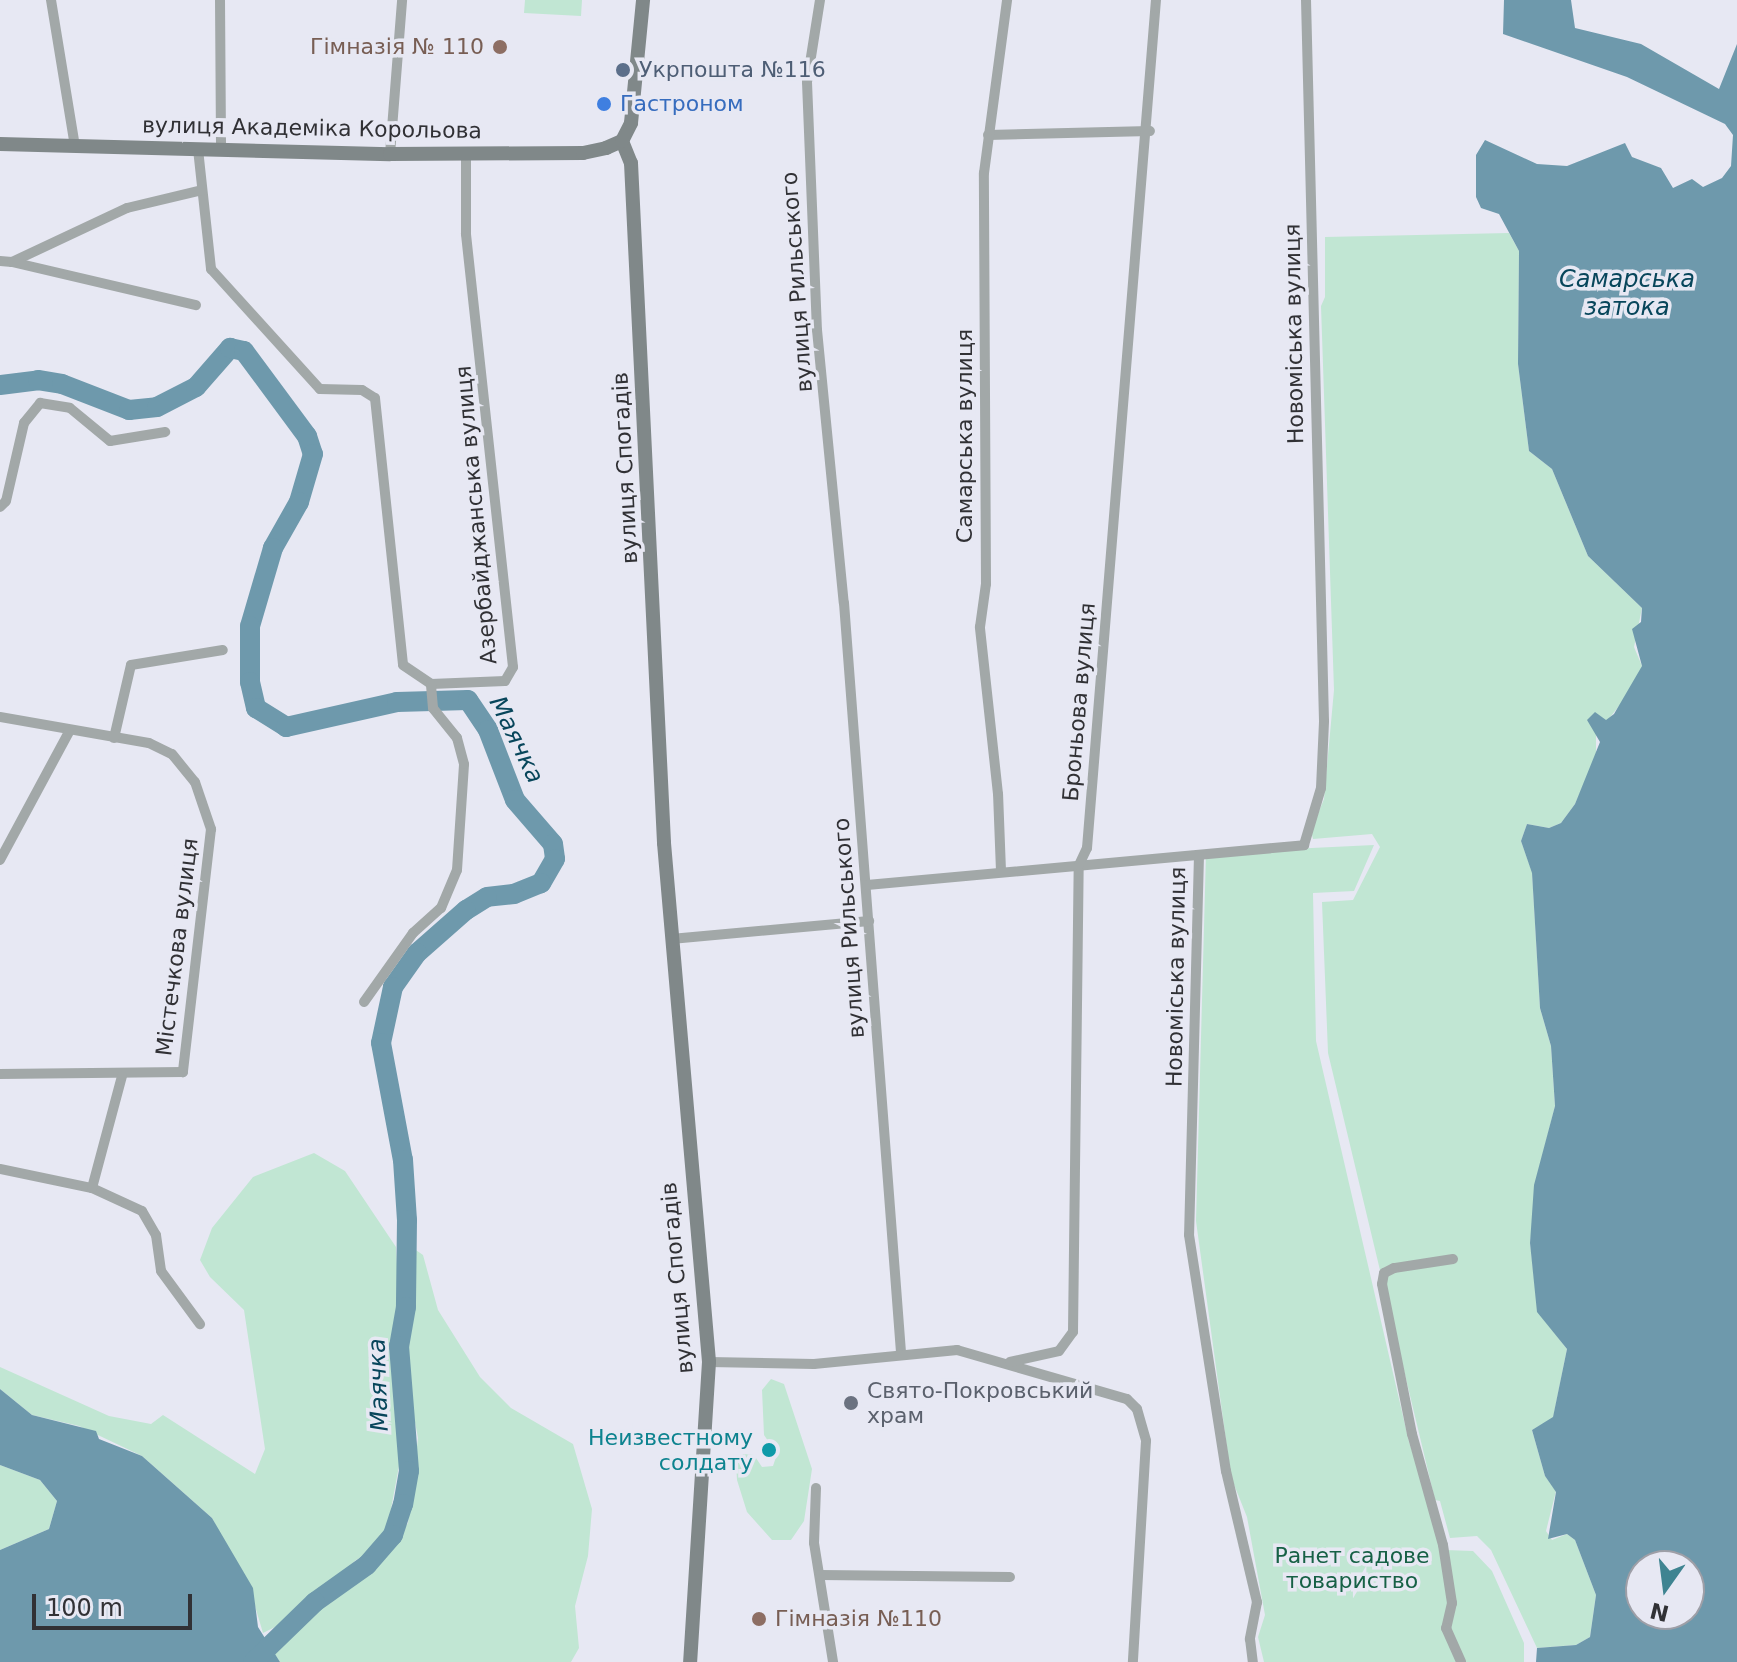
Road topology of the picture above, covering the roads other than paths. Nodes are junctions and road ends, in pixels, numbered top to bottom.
1 (51, 0) edge
2 (220, 0) edge
3 (402, 0) edge
4 (643, 0) edge
5 (820, 0) edge
6 (1007, 0) edge
7 (1156, 0) edge
8 (1306, 0) edge
9 (1150, 131) junction
10 (988, 135) junction
11 (622, 141) junction
12 (0, 144) edge
13 (75, 146) junction
14 (198, 149) junction
15 (221, 150) junction
16 (466, 153) junction
17 (390, 154) junction
18 (202, 190) junction
19 (0, 261) edge
20 (12, 262) junction
21 (196, 305) dead end
22 (165, 432) dead end
23 (0, 507) edge
24 (223, 650) dead end
25 (431, 688) junction
26 (0, 717) edge
27 (69, 732) junction
28 (114, 738) junction
29 (1199, 855) junction
30 (0, 860) edge
31 (1079, 865) junction
32 (1001, 871) junction
33 (867, 885) junction
34 (869, 921) junction
35 (671, 939) junction
36 (364, 1002) dead end
37 (0, 1074) edge
38 (122, 1076) junction
39 (0, 1169) edge
40 (92, 1188) junction
41 (1453, 1259) dead end
42 (200, 1324) dead end
43 (901, 1353) junction
44 (709, 1362) junction
45 (1010, 1362) junction
46 (816, 1488) dead end
47 (820, 1575) junction
48 (1010, 1577) dead end
49 (690, 1662) edge
50 (833, 1662) edge
51 (1133, 1662) edge
52 (1253, 1662) edge
53 (1461, 1662) edge

1 - 13 street
2 - 15 street
3 - 17 street
4 - 11 street
5 - 33 street, вулиця Рильського
6 - 10 street, Самарська вулиця
7 - 9 street, Броньова вулиця
8 - 29 street, Новоміська вулиця
9 - 10 street
9 - 31 street, Броньова вулиця
10 - 32 street, Самарська вулиця
11 - 16 street, вулиця Академіка Корольова
11 - 35 street, вулиця Спогадів
12 - 13 street, вулиця Академіка Корольова
13 - 14 street, вулиця Академіка Корольова
14 - 15 street, вулиця Академіка Корольова
14 - 18 street
15 - 17 street, вулиця Академіка Корольова
16 - 17 street, вулиця Академіка Корольова
16 - 25 street, Азербайджанська вулиця
18 - 20 street
18 - 25 street
19 - 20 street
20 - 21 street
22 - 23 street
24 - 28 street
25 - 36 street
26 - 27 street, Містечкова вулиця
27 - 28 street, Містечкова вулиця
27 - 30 street
28 - 38 street, Містечкова вулиця
29 - 31 street
29 - 52 street, Новоміська вулиця
31 - 32 street
31 - 45 street, Броньова вулиця
32 - 33 street
33 - 34 street, вулиця Рильського
34 - 35 street
34 - 43 street, вулиця Рильського
35 - 44 street, вулиця Спогадів
37 - 38 street
38 - 40 street
39 - 40 street
40 - 42 street
41 - 53 street
43 - 44 street
43 - 45 street
44 - 49 street, вулиця Спогадів
45 - 51 street
46 - 47 street
47 - 48 street
47 - 50 street

